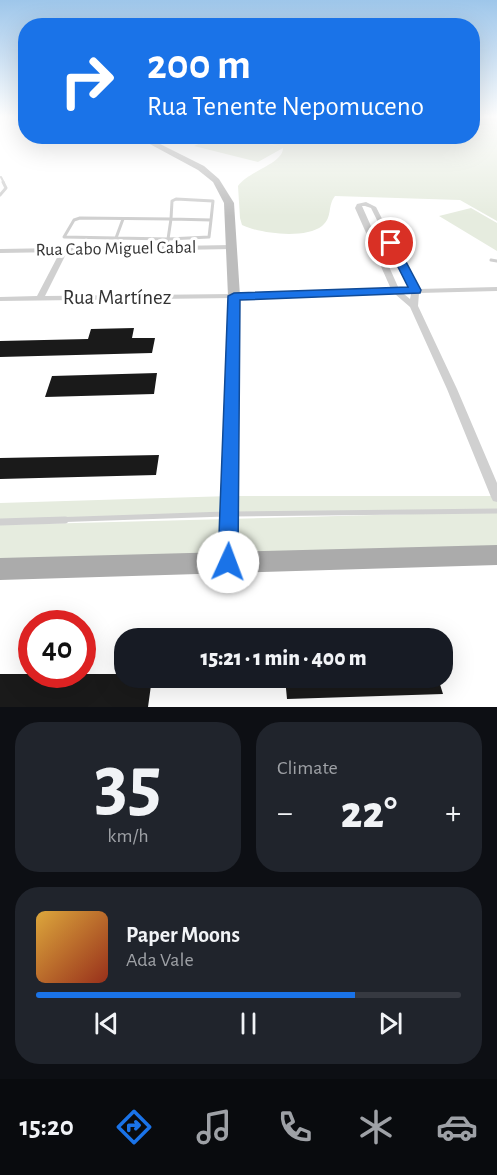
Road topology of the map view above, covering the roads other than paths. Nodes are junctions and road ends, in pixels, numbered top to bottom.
1 (168, 150) edge
2 (1, 177) edge
3 (0, 195) edge
4 (171, 218) junction
5 (123, 219) junction
6 (211, 220) junction
7 (116, 238) junction
8 (374, 242) junction
9 (391, 243) junction
10 (167, 244) junction
11 (232, 247) junction
12 (65, 250) junction
13 (0, 251) edge
14 (491, 260) dead end
15 (497, 261) edge
16 (497, 289) edge
17 (415, 290) junction
18 (396, 291) junction
19 (234, 296) junction
20 (40, 298) junction
21 (0, 299) edge
22 (414, 306) junction
23 (497, 497) edge
24 (497, 511) edge
25 (230, 514) junction
26 (0, 522) edge
27 (497, 555) edge
28 (228, 562) junction
29 (0, 569) edge

1 - 11 street
2 - 3 lane
4 - 5 lane
4 - 6 lane
4 - 6 lane
4 - 10 lane
5 - 7 lane
5 - 7 lane
6 - 10 lane
7 - 10 lane
8 - 9 street
8 - 9 street
8 - 18 street
9 - 17 street
10 - 11 street, Rua Cabo Miguel Cabal
10 - 12 street, Rua Cabo Miguel Cabal
11 - 19 street
12 - 13 street, Rua Cabo Miguel Cabal
12 - 20 street
14 - 15 lane
16 - 17 street, Rua Martínez
17 - 18 street, Rua Martínez
17 - 22 street
18 - 19 street, Rua Martínez
18 - 22 street
19 - 20 street, Rua Martínez
19 - 25 street
20 - 21 street, Rua Martínez
22 - 23 street
24 - 25 lane
25 - 26 lane
25 - 28 street
27 - 28 main road
28 - 29 main road

